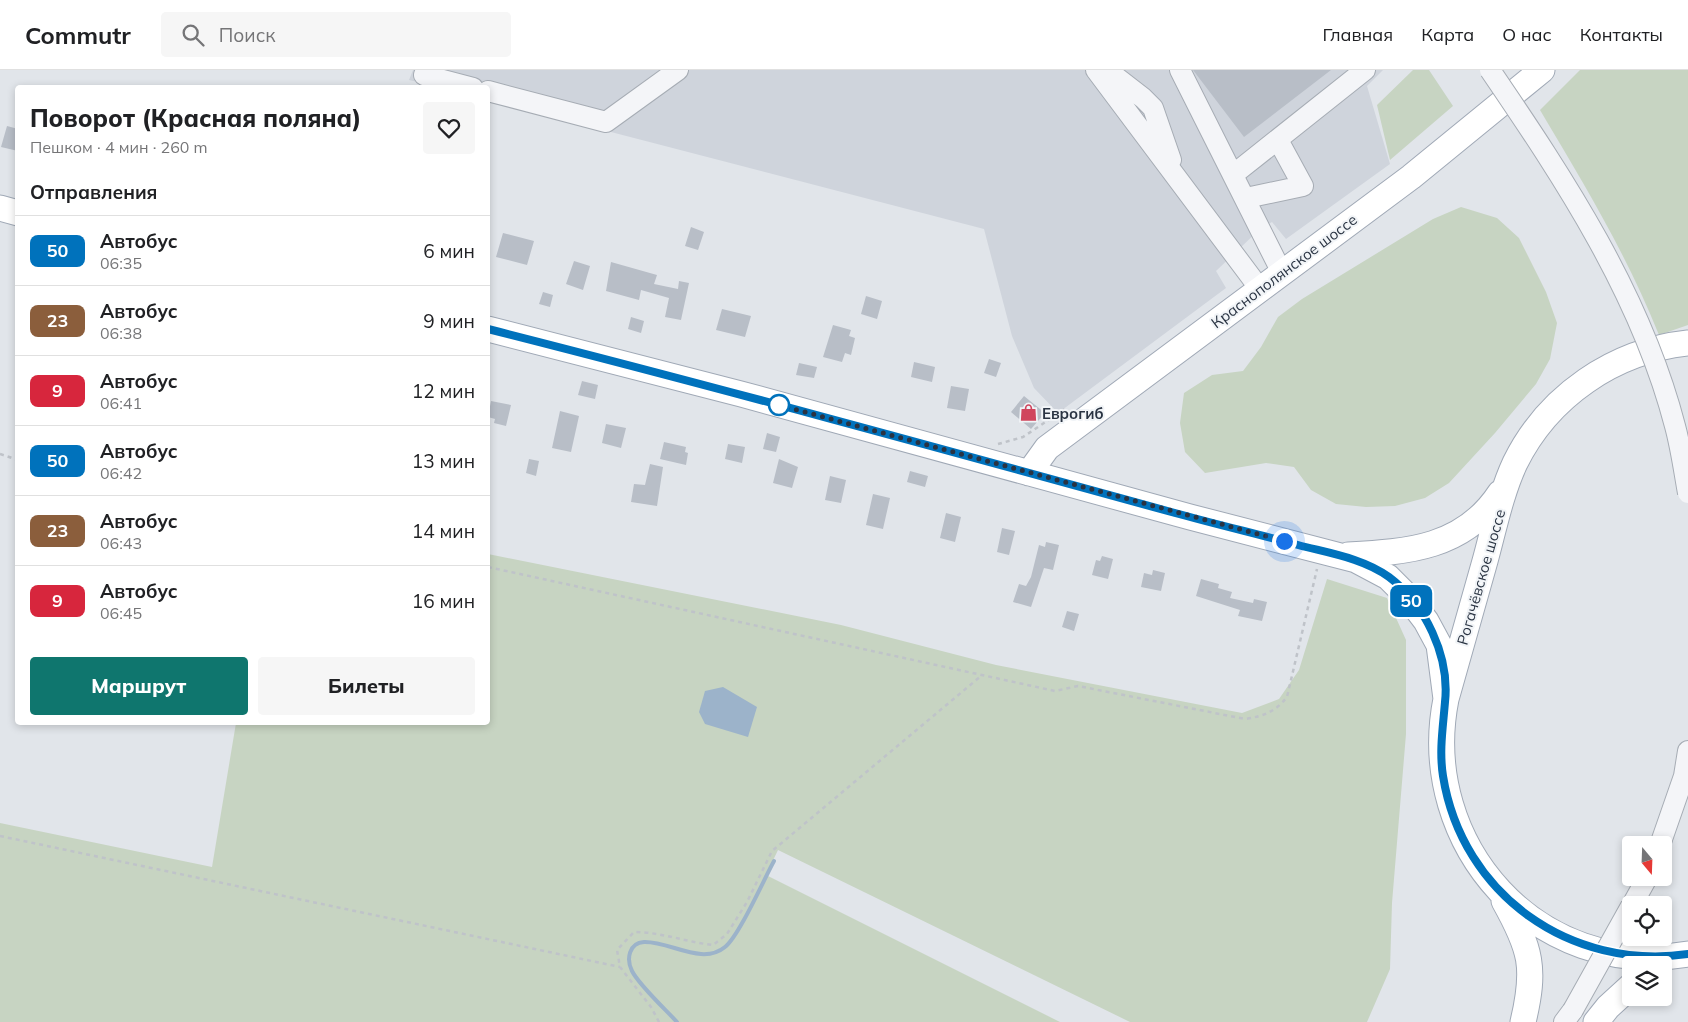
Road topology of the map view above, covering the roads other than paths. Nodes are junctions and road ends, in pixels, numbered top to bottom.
1 (426, 70) edge
2 (678, 70) edge
3 (1096, 70) edge
4 (1107, 70) edge
5 (1180, 70) edge
6 (1365, 70) edge
7 (1490, 70) edge
8 (1542, 70) edge
9 (462, 85) edge
10 (490, 92) edge
11 (1278, 140) junction
12 (1234, 174) junction
13 (1178, 180) junction
14 (1246, 198) junction
15 (0, 208) edge
16 (15, 212) edge
17 (1282, 273) junction
18 (1260, 289) junction
19 (490, 330) edge
20 (1688, 343) edge
21 (1030, 473) junction
22 (1507, 483) junction
23 (1688, 493) edge
24 (1331, 553) junction
25 (1446, 699) junction
26 (1688, 751) edge
27 (1663, 836) edge
28 (1496, 888) junction
29 (1622, 923) edge
30 (1688, 956) edge
31 (1672, 963) edge
32 (1622, 994) edge
33 (1568, 1016) edge
34 (1523, 1022) edge
35 (1596, 1022) edge

1 - 9 street
2 - 10 street
3 - 13 street
4 - 13 street
5 - 12 street
6 - 11 street
7 - 23 street, bridge
8 - 17 main road, Краснополянское шоссе
11 - 12 street
11 - 14 street
12 - 14 street
13 - 18 street
14 - 17 street
15 - 16 main road
17 - 18 main road, Краснополянское шоссе
18 - 21 main road, Краснополянское шоссе
19 - 21 main road, Рогачёвское шоссе
20 - 22 main road, Рогачёвское шоссе
21 - 24 main road, Рогачёвское шоссе
22 - 24 main road, Рогачёвское шоссе
22 - 25 main road, Рогачёвское шоссе
24 - 25 main road, Рогачёвское шоссе
25 - 28 main road, Рогачёвское шоссе
26 - 27 street
28 - 30 main road, Рогачёвское шоссе
28 - 34 main road
29 - 33 street, bridge
30 - 31 main road
32 - 35 main road

